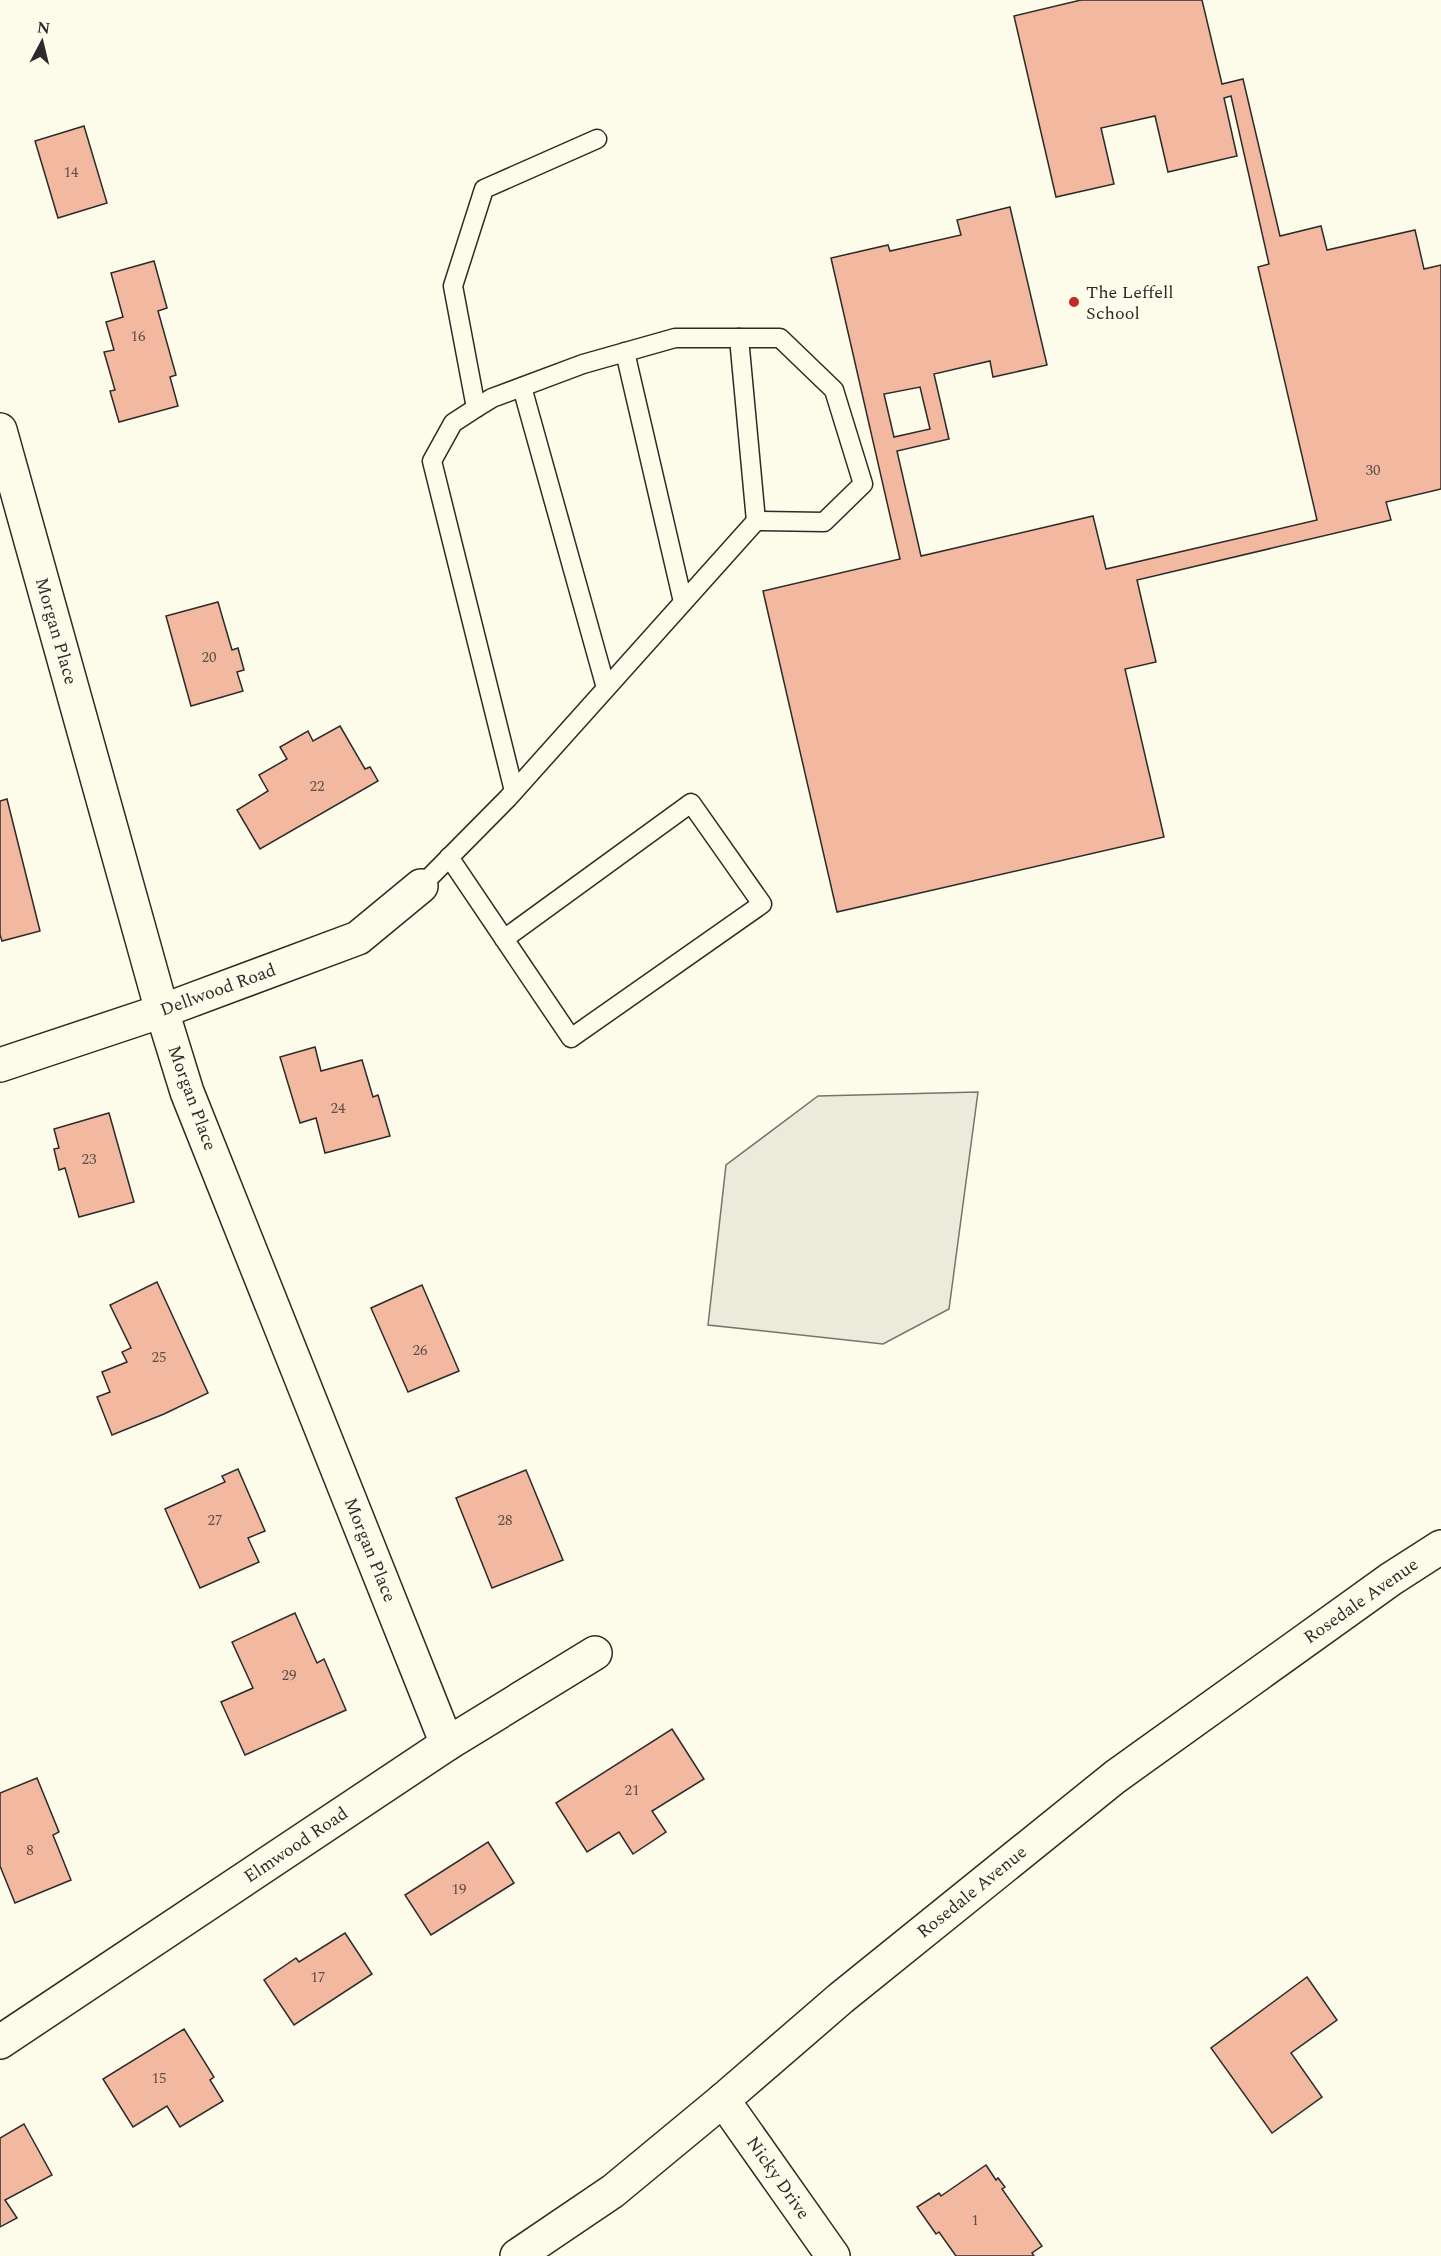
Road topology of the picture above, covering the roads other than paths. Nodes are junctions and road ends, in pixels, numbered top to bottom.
1 (597, 140) dead end
2 (739, 338) junction
3 (624, 352) junction
4 (522, 387) junction
5 (476, 408) junction
6 (0, 430) edge
7 (756, 521) junction
8 (683, 602) junction
9 (606, 688) junction
10 (514, 791) junction
11 (449, 857) junction
12 (421, 886) joint
13 (504, 939) junction
14 (162, 1011) junction
15 (0, 1065) edge
16 (1441, 1546) edge
17 (595, 1653) dead end
18 (447, 1744) junction
19 (0, 2042) edge
20 (723, 2100) junction
21 (518, 2256) edge
22 (833, 2256) edge

1 - 5 lane
2 - 3 lane
2 - 7 lane
2 - 7 lane
3 - 4 lane
3 - 8 lane
4 - 5 lane
4 - 9 lane
5 - 10 lane
6 - 14 street, Morgan Place
7 - 8 lane
8 - 9 lane
9 - 10 lane
10 - 11 lane
11 - 12 lane
11 - 13 lane
12 - 14 street, Dellwood Road
13 - 13 lane
14 - 15 street, Dellwood Road
14 - 18 street, Morgan Place
16 - 20 street, Rosedale Avenue
17 - 18 street, Elmwood Road
18 - 19 street, Elmwood Road
20 - 21 street, Rosedale Avenue
20 - 22 street, Nicky Drive

